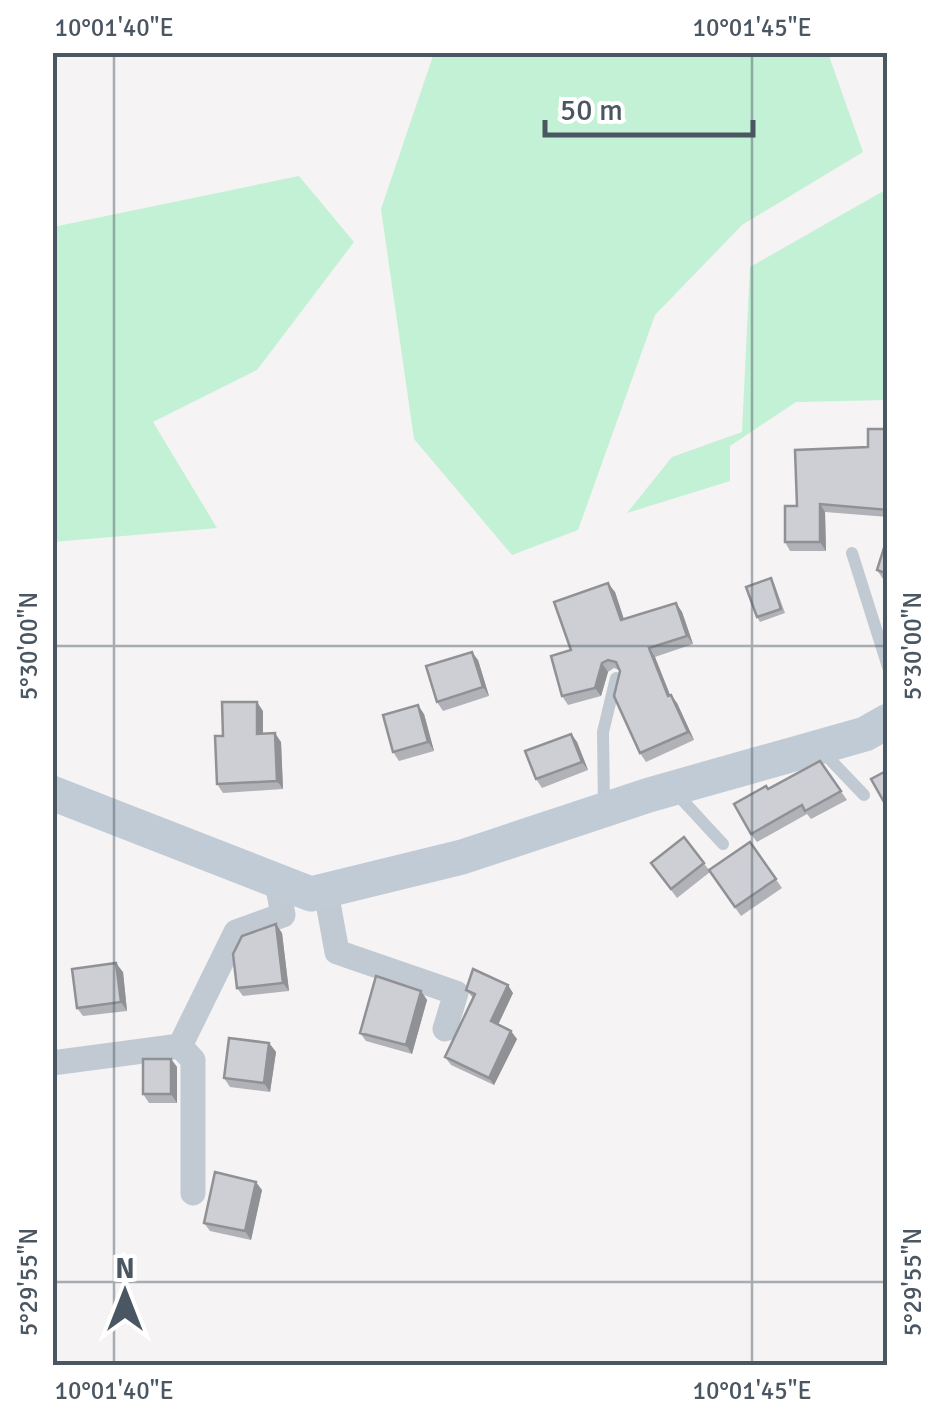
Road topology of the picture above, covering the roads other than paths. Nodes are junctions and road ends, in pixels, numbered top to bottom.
1 (852, 553) dead end
2 (888, 668) edge
3 (616, 678) edge
4 (888, 721) edge
5 (818, 747) junction
6 (672, 788) junction
7 (52, 793) edge
8 (864, 794) dead end
9 (604, 810) junction
10 (724, 844) dead end
11 (277, 882) junction
12 (326, 892) junction
13 (445, 1029) dead end
14 (180, 1046) junction
15 (52, 1063) edge
16 (193, 1193) dead end

1 - 2 lane
3 - 9 lane
4 - 5 street
5 - 6 street
5 - 8 lane
6 - 9 street
6 - 10 lane
7 - 11 street
9 - 12 street
11 - 12 street
11 - 14 street
12 - 13 street
14 - 15 street
14 - 16 street

